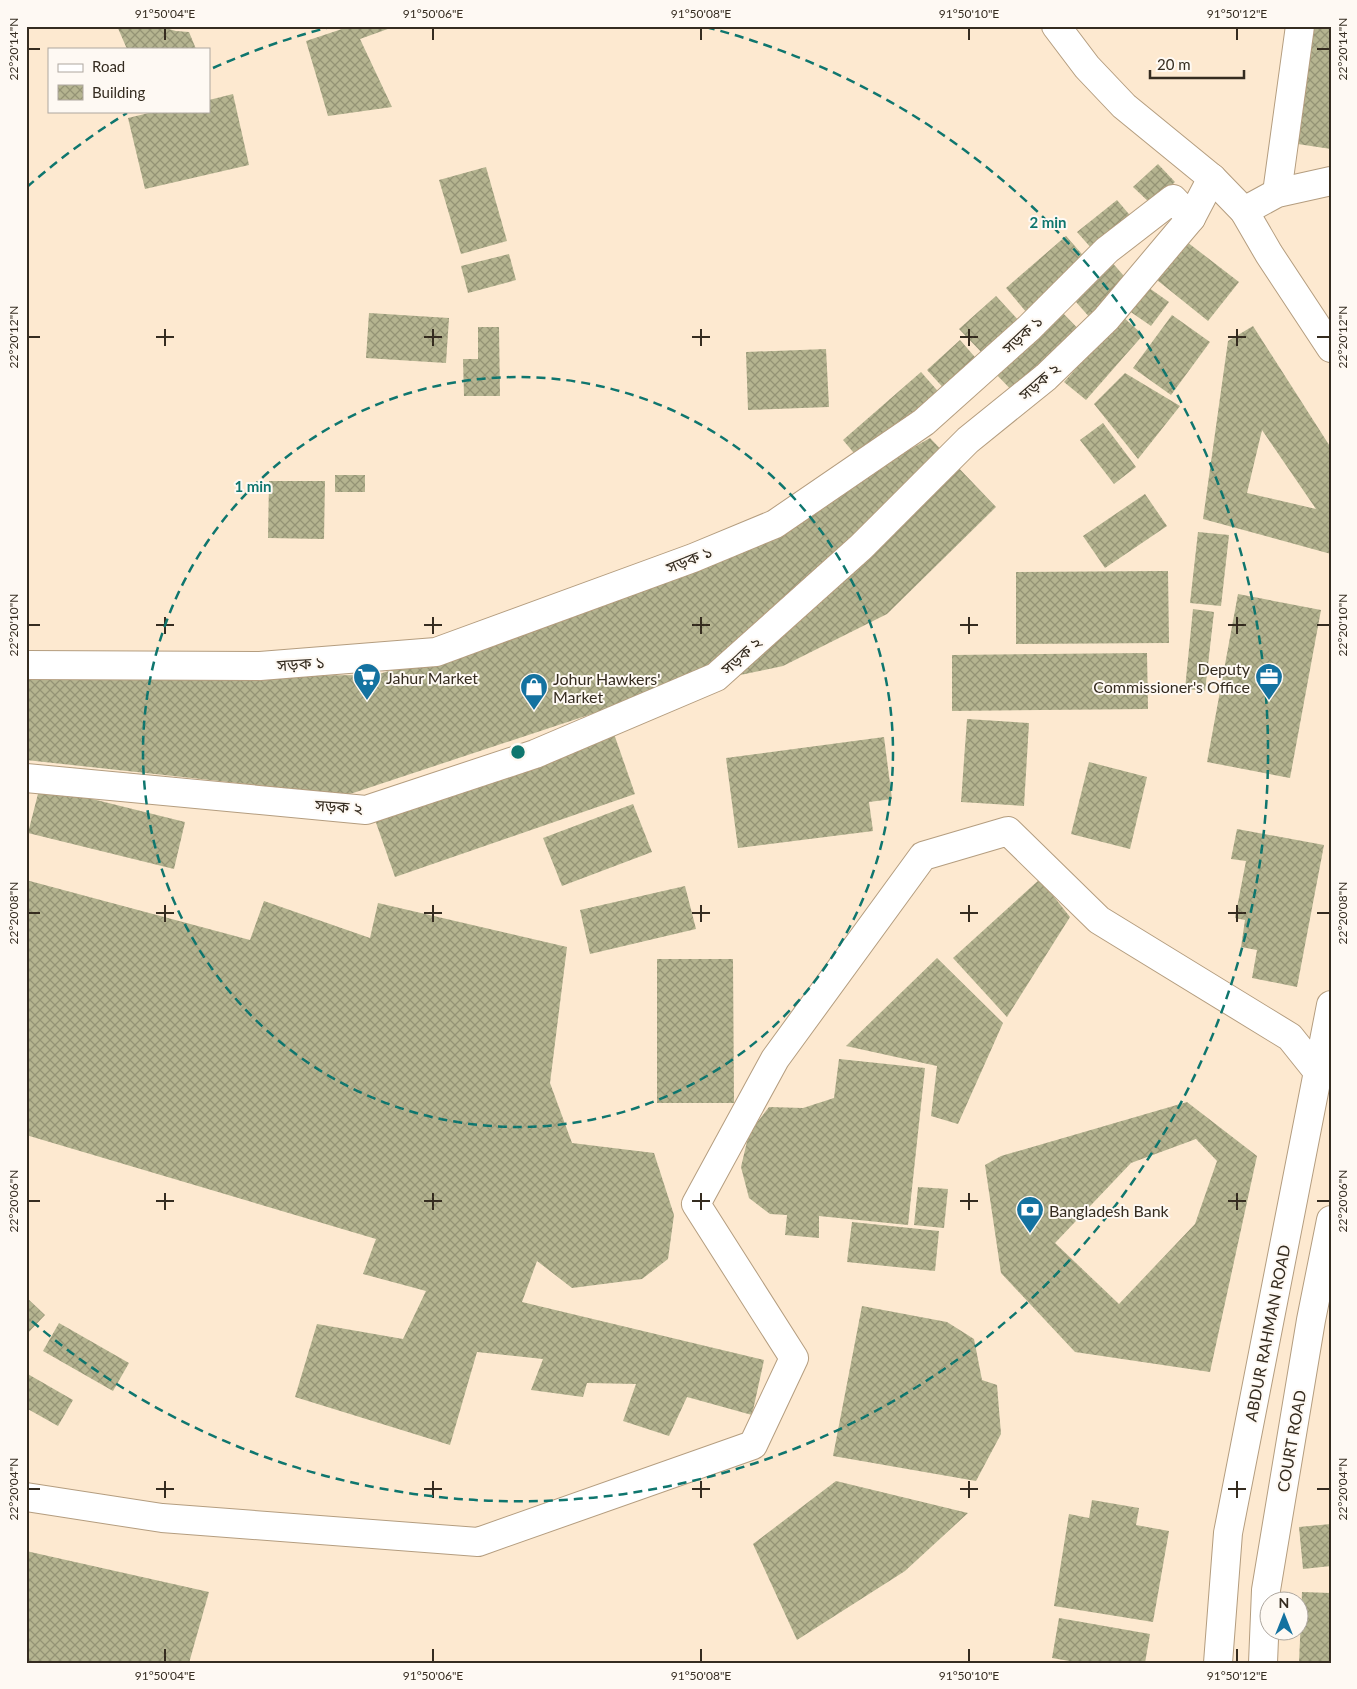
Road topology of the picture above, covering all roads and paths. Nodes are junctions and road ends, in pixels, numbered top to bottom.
1 (1056, 26) edge
2 (1300, 26) edge
3 (1212, 178) junction
4 (1331, 181) edge
5 (1277, 193) junction
6 (1244, 211) junction
7 (1191, 218) junction
8 (1331, 348) edge
9 (26, 664) edge
10 (26, 778) edge
11 (1331, 1004) edge
12 (1318, 1072) junction
13 (1331, 1220) edge
14 (26, 1497) edge
15 (1218, 1663) edge
16 (1263, 1663) edge

1 - 3 street
2 - 5 street
3 - 6 street
3 - 7 street
4 - 5 street
5 - 6 street
6 - 8 street
7 - 9 street, সড়ক ১
7 - 10 street, সড়ক ২
11 - 12 street, ABDUR RAHMAN ROAD
12 - 14 street
12 - 15 street, ABDUR RAHMAN ROAD
13 - 16 street, COURT ROAD

